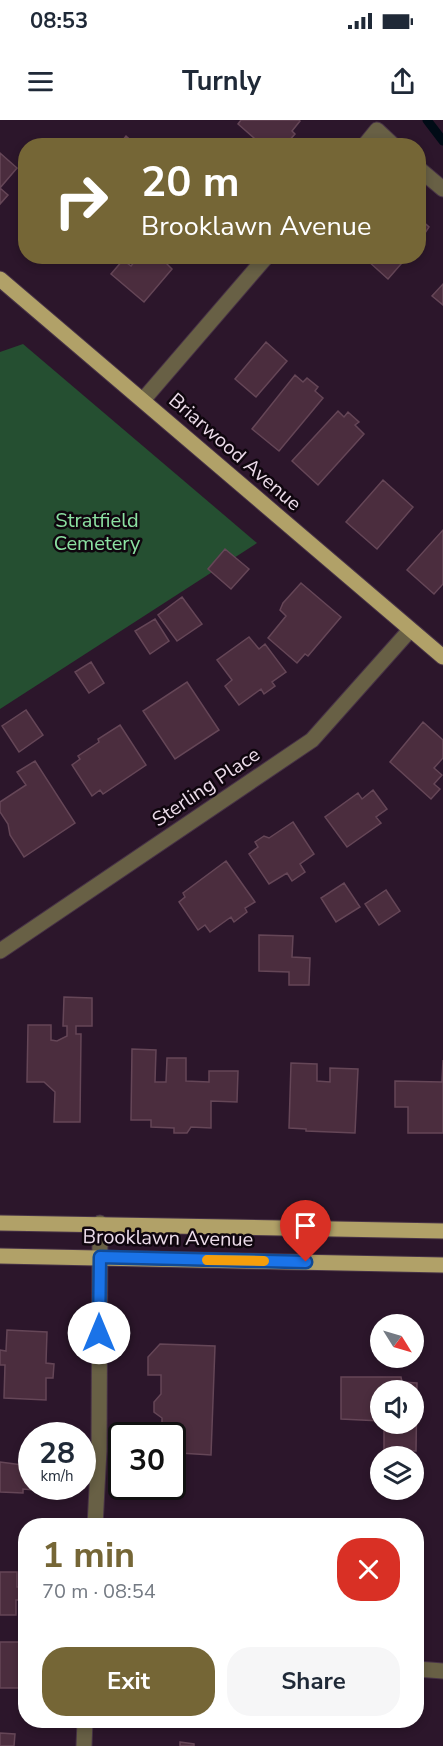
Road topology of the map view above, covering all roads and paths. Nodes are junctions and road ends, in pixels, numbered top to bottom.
1 (370, 138) edge
2 (386, 138) edge
3 (426, 175) edge
4 (443, 189) edge
5 (260, 264) edge
6 (0, 279) edge
7 (143, 400) junction
8 (410, 630) junction
9 (443, 657) edge
10 (0, 951) edge
11 (0, 1223) edge
12 (100, 1223) junction
13 (443, 1231) edge
14 (0, 1256) edge
15 (100, 1257) junction
16 (443, 1265) edge
17 (95, 1518) edge
18 (424, 1670) edge
19 (443, 1671) edge
20 (85, 1728) edge
21 (84, 1746) edge

1 - 2 street
3 - 4 street
5 - 7 street
6 - 7 main road, Briarwood Avenue
7 - 8 main road, Briarwood Avenue
8 - 9 main road, Briarwood Avenue
8 - 10 street, Sterling Place
11 - 12 main road, Brooklawn Avenue
12 - 13 main road, Brooklawn Avenue
12 - 15 street
14 - 15 main road, Brooklawn Avenue
15 - 16 main road, Brooklawn Avenue
15 - 17 street
18 - 19 street
20 - 21 street

